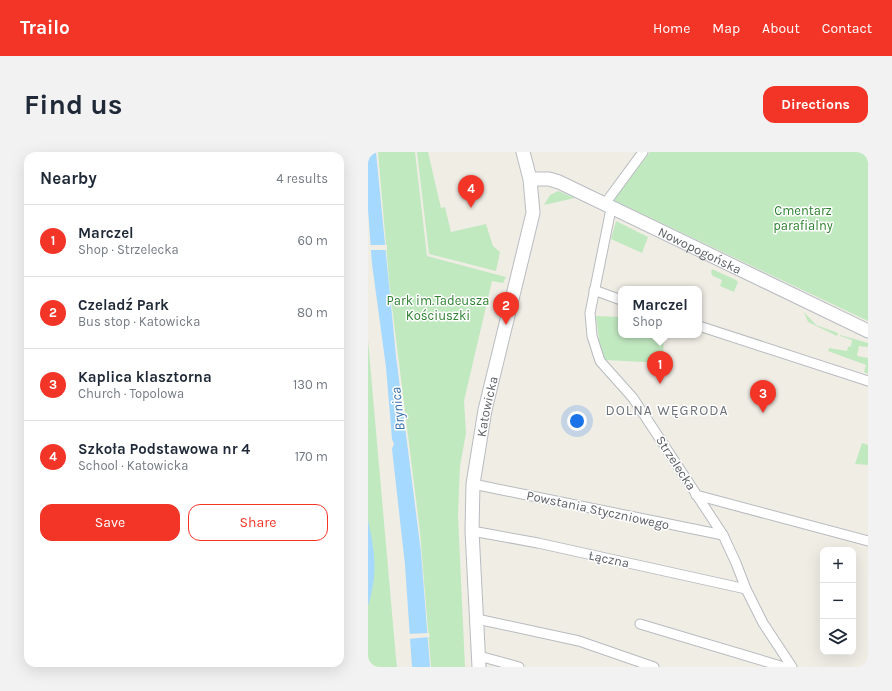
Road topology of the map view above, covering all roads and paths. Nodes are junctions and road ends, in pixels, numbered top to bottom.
1 (523, 152) edge
2 (643, 152) edge
3 (530, 179) junction
4 (608, 207) junction
5 (594, 290) junction
6 (618, 299) edge
7 (702, 327) edge
8 (868, 331) edge
9 (868, 381) edge
10 (473, 484) junction
11 (696, 495) junction
12 (472, 531) junction
13 (723, 535) junction
14 (868, 541) edge
15 (746, 589) junction
16 (476, 619) junction
17 (640, 624) dead end
18 (479, 662) edge
19 (519, 667) edge
20 (654, 667) edge
21 (784, 667) edge
22 (792, 667) edge

1 - 3 street, Katowicka
2 - 4 street
3 - 4 street, Nowopogońska
3 - 10 street, Katowicka
4 - 5 street, Strzelecka
4 - 8 street, Nowopogońska
5 - 6 street
5 - 11 street, Strzelecka
7 - 9 street
10 - 12 street, Katowicka
10 - 13 street, Powstania Styczniowego
11 - 13 street, Strzelecka
11 - 14 street
12 - 15 street, Łączna
12 - 16 street, Katowicka
13 - 15 street, Strzelecka
15 - 22 street, Strzelecka
16 - 18 street, Katowicka
16 - 20 street
17 - 21 street
18 - 19 street

